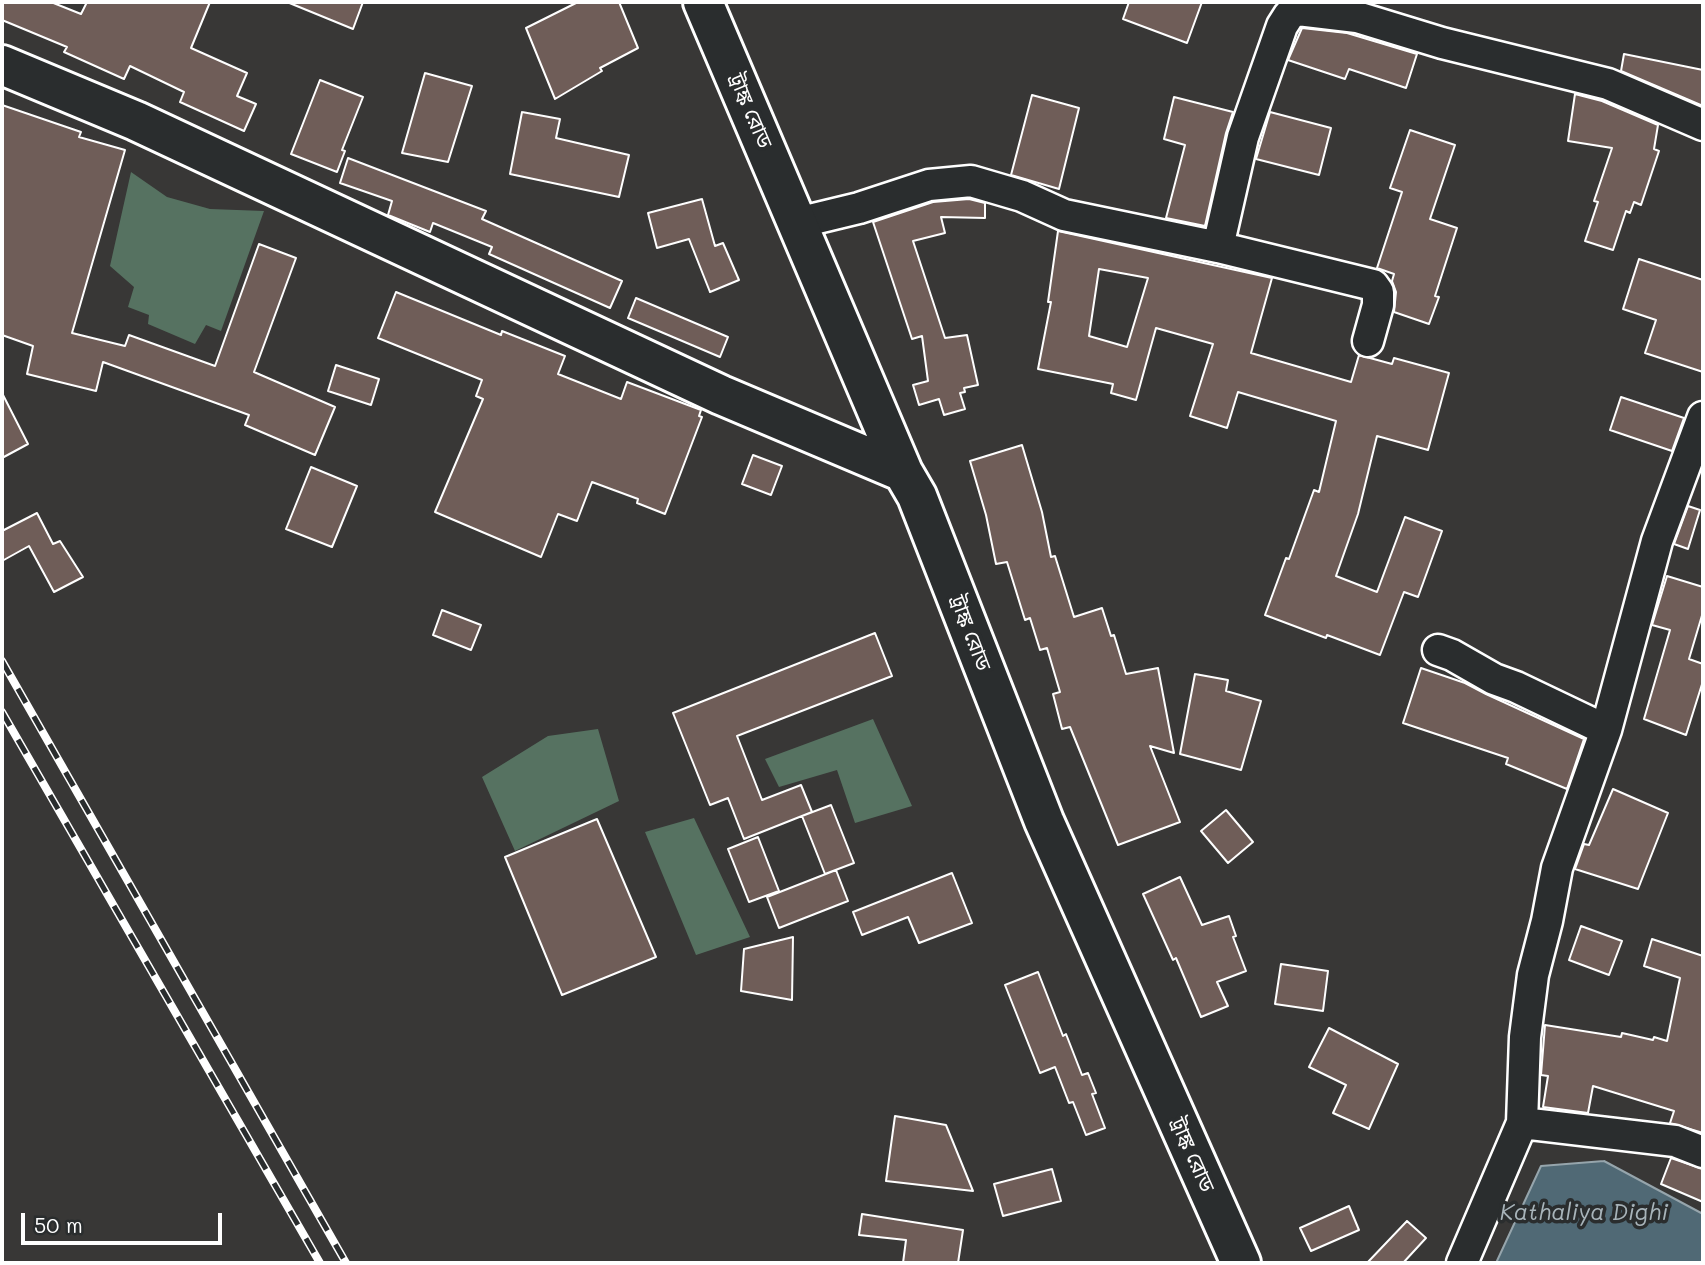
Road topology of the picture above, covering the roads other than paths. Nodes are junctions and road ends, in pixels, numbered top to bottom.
1 (703, 2) edge
2 (2, 65) edge
3 (1703, 125) edge
4 (797, 223) junction
5 (1218, 247) junction
6 (1368, 341) dead end
7 (1703, 417) edge
8 (903, 472) junction
9 (1438, 650) dead end
10 (1606, 730) junction
11 (1522, 1122) junction
12 (1703, 1152) edge
13 (1241, 1263) edge
14 (1462, 1263) edge

1 - 4 main road, ট্রাঙ্ক রোড
2 - 8 main road
3 - 5 street
4 - 5 street
4 - 8 main road, ট্রাঙ্ক রোড
5 - 6 street
7 - 10 street
8 - 13 main road, ট্রাঙ্ক রোড
9 - 10 street
10 - 11 street
11 - 12 street
11 - 14 street

